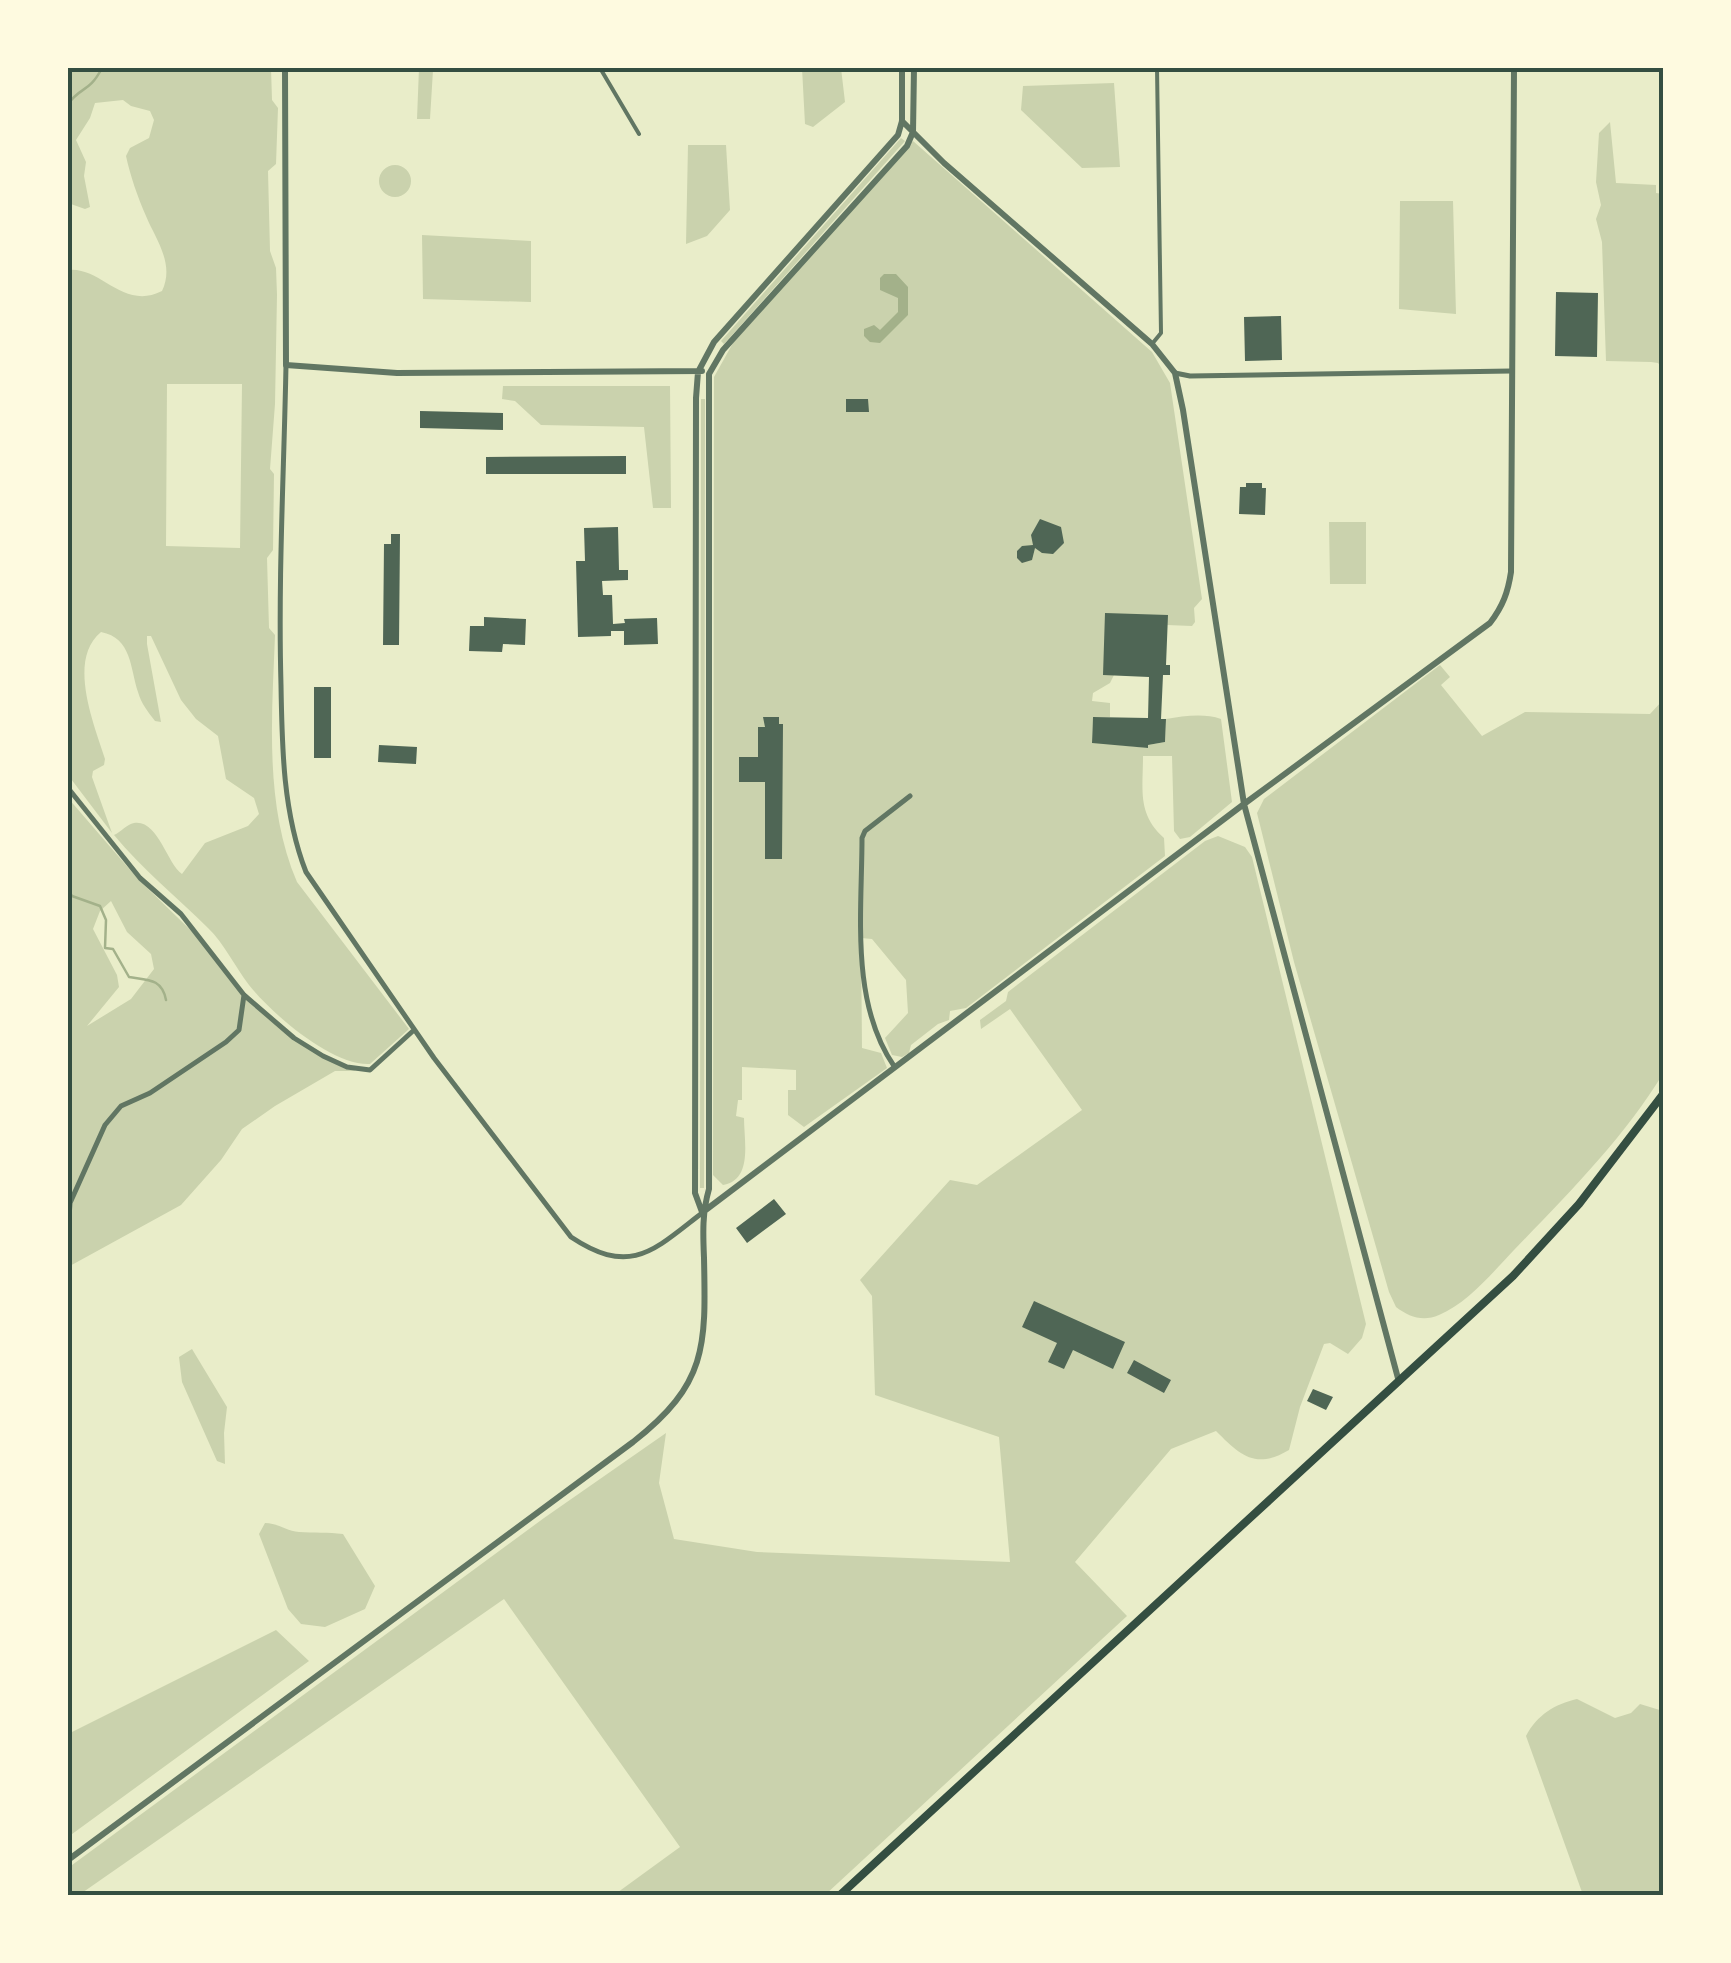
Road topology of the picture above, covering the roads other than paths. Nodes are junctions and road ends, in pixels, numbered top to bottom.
1 (284, 68) edge
2 (600, 68) edge
3 (902, 68) edge
4 (914, 68) edge
5 (1157, 68) edge
6 (1514, 68) edge
7 (902, 121) junction
8 (913, 132) junction
9 (639, 134) dead end
10 (1152, 344) junction
11 (286, 365) junction
12 (712, 367) junction
13 (1512, 371) junction
14 (698, 372) junction
15 (1174, 373) junction
16 (68, 788) edge
17 (910, 796) dead end
18 (1244, 804) junction
19 (244, 995) junction
20 (414, 1029) junction
21 (894, 1066) junction
22 (1664, 1093) edge
23 (702, 1213) junction
24 (68, 1231) edge
25 (1399, 1382) junction
26 (68, 1860) edge
27 (859, 1877) junction
28 (839, 1896) edge
29 (849, 1896) edge

1 - 11 street
2 - 9 street
3 - 7 street
4 - 8 street
5 - 10 street
6 - 13 street
7 - 8 street
7 - 14 street
8 - 10 street
8 - 12 street
10 - 15 street
11 - 14 street
11 - 20 street
12 - 14 street
12 - 23 street
13 - 15 street
13 - 18 street
14 - 23 street
15 - 18 street
16 - 19 street
17 - 21 street
18 - 21 street
18 - 25 street
19 - 20 street
19 - 24 street
20 - 23 street
21 - 23 street
22 - 25 main road
23 - 26 street
25 - 27 main road
27 - 28 main road
27 - 29 main road

